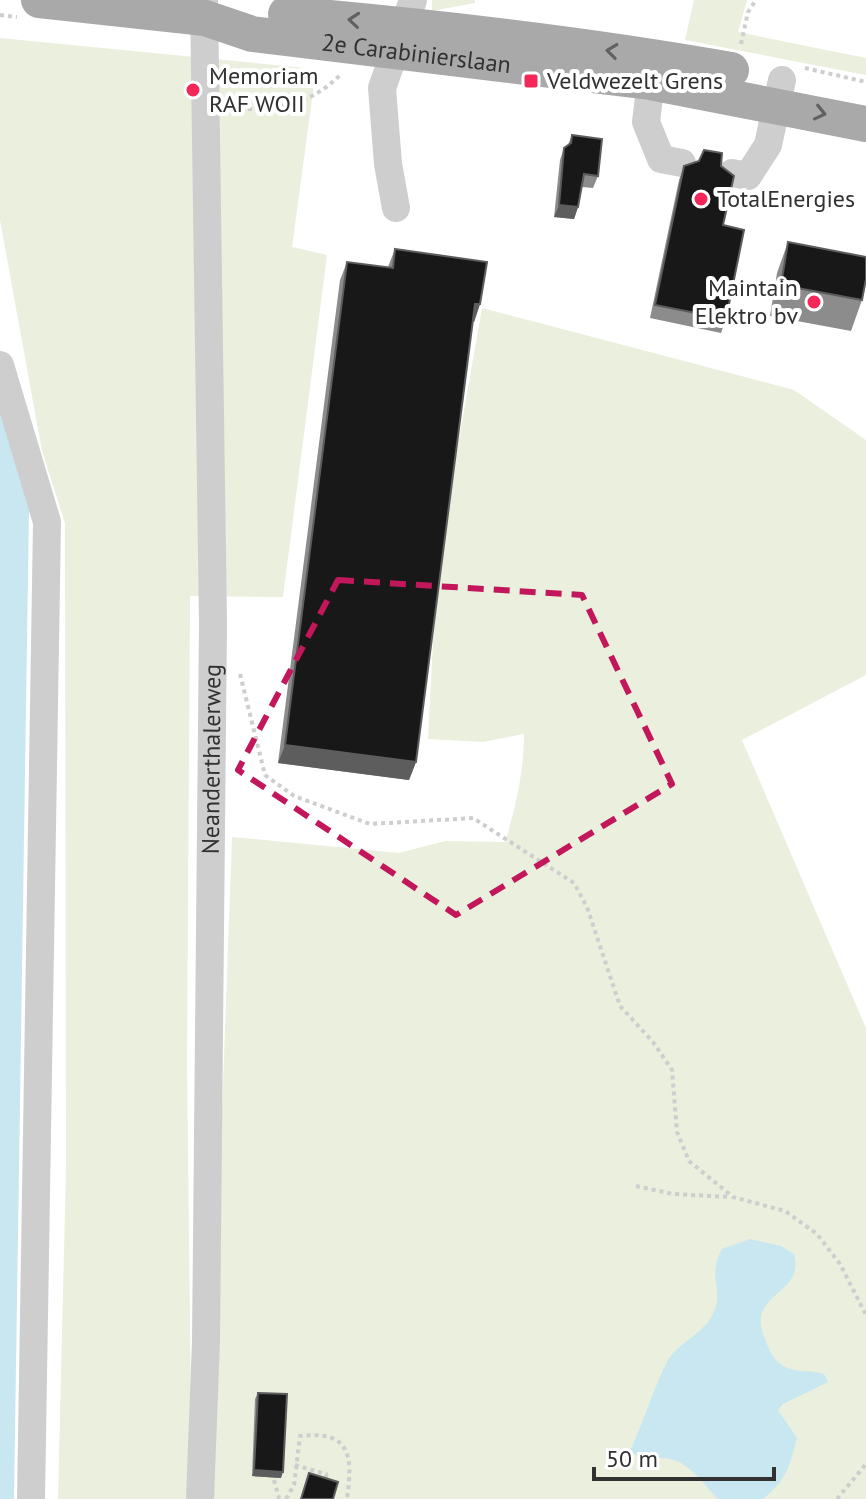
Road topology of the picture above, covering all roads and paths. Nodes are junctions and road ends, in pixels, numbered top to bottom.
1 (39, 0) edge
2 (756, 0) edge
3 (205, 9) edge
4 (404, 25) edge
5 (740, 54) dead end
6 (349, 66) dead end
7 (652, 69) junction
8 (779, 92) junction
9 (866, 99) edge
10 (206, 106) junction
11 (866, 124) edge
12 (682, 163) edge
13 (732, 173) edge
14 (396, 208) dead end
15 (0, 365) edge
16 (239, 668) dead end
17 (636, 1186) dead end
18 (733, 1197) junction
19 (866, 1315) edge
20 (866, 1464) edge
21 (295, 1465) junction
22 (274, 1480) edge
23 (326, 1485) edge
24 (31, 1499) edge
25 (200, 1499) edge
26 (285, 1499) edge
27 (347, 1499) edge
28 (837, 1499) edge

1 - 3 main road, 2e Carabinierslaan
2 - 5 path
3 - 4 main road, 2e Carabinierslaan
3 - 10 street, Neanderthalerweg
4 - 7 main road, 2e Carabinierslaan
4 - 14 street
6 - 10 path
7 - 8 main road, 2e Carabinierslaan
7 - 12 street
8 - 9 main road, 2e Carabinierslaan
8 -> 11 main road, 2e Carabinierslaan
8 - 13 street
10 - 25 street, Neanderthalerweg
15 - 24 street
16 - 18 path
17 - 18 path
18 - 19 path
20 - 28 path
21 - 23 path
21 - 26 path
21 - 27 path
22 - 26 path

